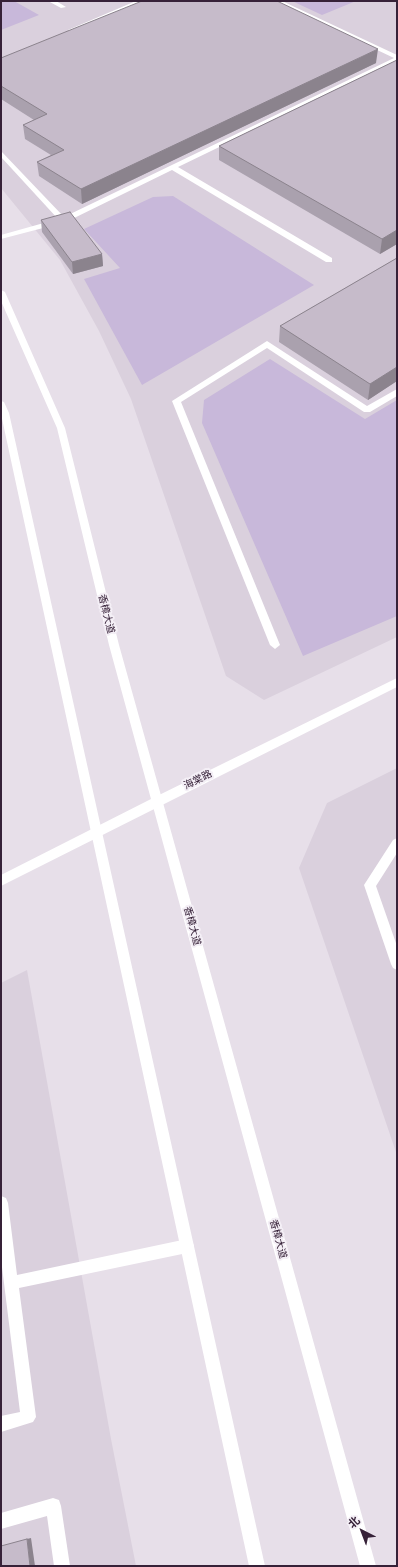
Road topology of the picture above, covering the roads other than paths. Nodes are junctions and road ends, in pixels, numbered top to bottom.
1 (51, 1) edge
2 (141, 1) edge
3 (277, 1) edge
4 (62, 7) dead end
5 (67, 31) edge
6 (397, 58) edge
7 (1, 153) edge
8 (172, 167) junction
9 (63, 220) junction
10 (1, 237) edge
11 (329, 260) dead end
12 (1, 292) edge
13 (397, 392) edge
14 (1, 404) edge
15 (275, 645) dead end
16 (397, 682) edge
17 (157, 800) junction
18 (97, 831) junction
19 (397, 844) edge
20 (1, 881) edge
21 (397, 964) edge
22 (1, 1203) edge
23 (187, 1246) junction
24 (11, 1283) junction
25 (1, 1424) edge
26 (1, 1521) edge
27 (62, 1566) edge
28 (256, 1566) edge
29 (368, 1566) edge

1 - 4 main road
2 - 5 main road
3 - 6 main road
6 - 8 main road
7 - 9 main road
8 - 9 main road
8 - 11 main road
9 - 10 main road
12 - 17 main road, 香樟大道
13 - 15 main road
14 - 18 main road
16 - 17 main road, 海棠路
17 - 18 main road, 海棠路
17 - 29 main road, 香樟大道
18 - 20 main road, 海棠路
18 - 23 main road
19 - 21 main road
22 - 24 main road
23 - 24 main road
23 - 28 main road
24 - 25 main road
26 - 27 main road

